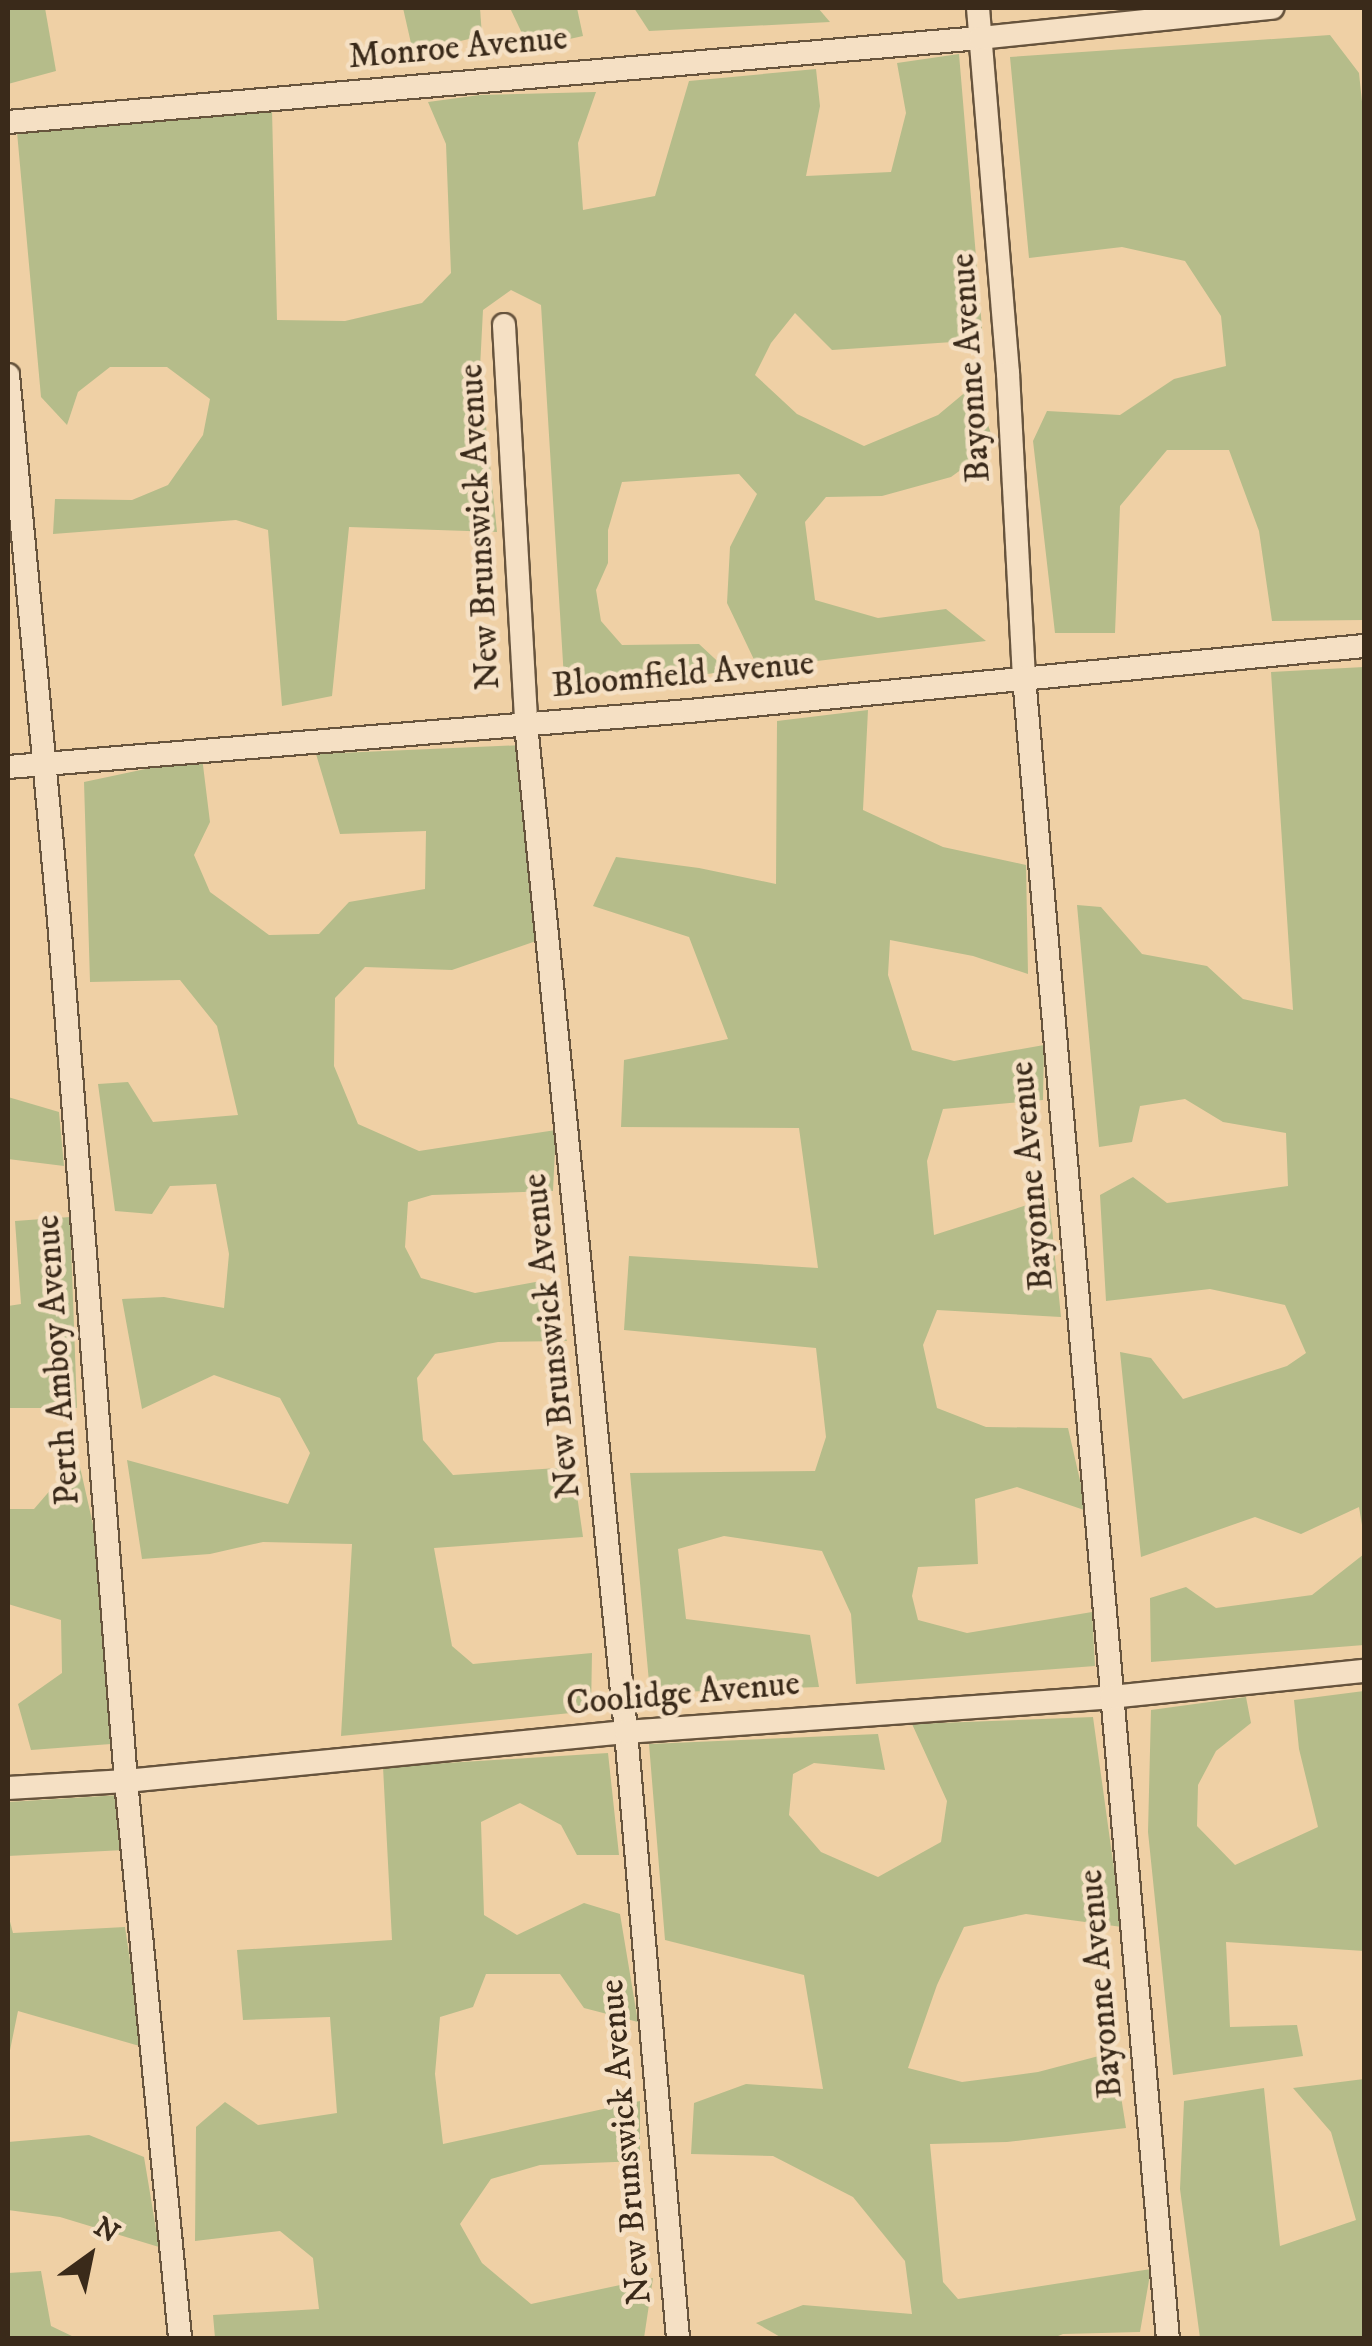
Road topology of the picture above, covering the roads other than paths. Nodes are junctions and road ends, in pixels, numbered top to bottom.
1 (978, 8) edge
2 (1272, 8) edge
3 (980, 38) junction
4 (8, 122) edge
5 (504, 325) dead end
6 (8, 375) edge
7 (1364, 646) edge
8 (1024, 676) junction
9 (526, 724) junction
10 (44, 764) junction
11 (8, 767) edge
12 (1364, 1671) edge
13 (1111, 1697) junction
14 (626, 1732) junction
15 (126, 1781) junction
16 (8, 1788) edge
17 (180, 2338) edge
18 (678, 2338) edge
19 (1168, 2338) edge

1 - 3 street, Bayonne Avenue
2 - 3 street, Monroe Avenue
3 - 4 street, Monroe Avenue
3 - 8 street, Bayonne Avenue
5 - 9 street, New Brunswick Avenue
6 - 10 street, Perth Amboy Avenue
7 - 8 street, Bloomfield Avenue
8 - 9 street, Bloomfield Avenue
8 - 13 street, Bayonne Avenue
9 - 10 street, Bloomfield Avenue
9 - 14 street, New Brunswick Avenue
10 - 11 street, Bloomfield Avenue
10 - 15 street, Perth Amboy Avenue
12 - 13 street, Coolidge Avenue
13 - 14 street, Coolidge Avenue
13 - 19 street, Bayonne Avenue
14 - 15 street, Coolidge Avenue
14 - 18 street, New Brunswick Avenue
15 - 16 street, Coolidge Avenue
15 - 17 street, Perth Amboy Avenue

